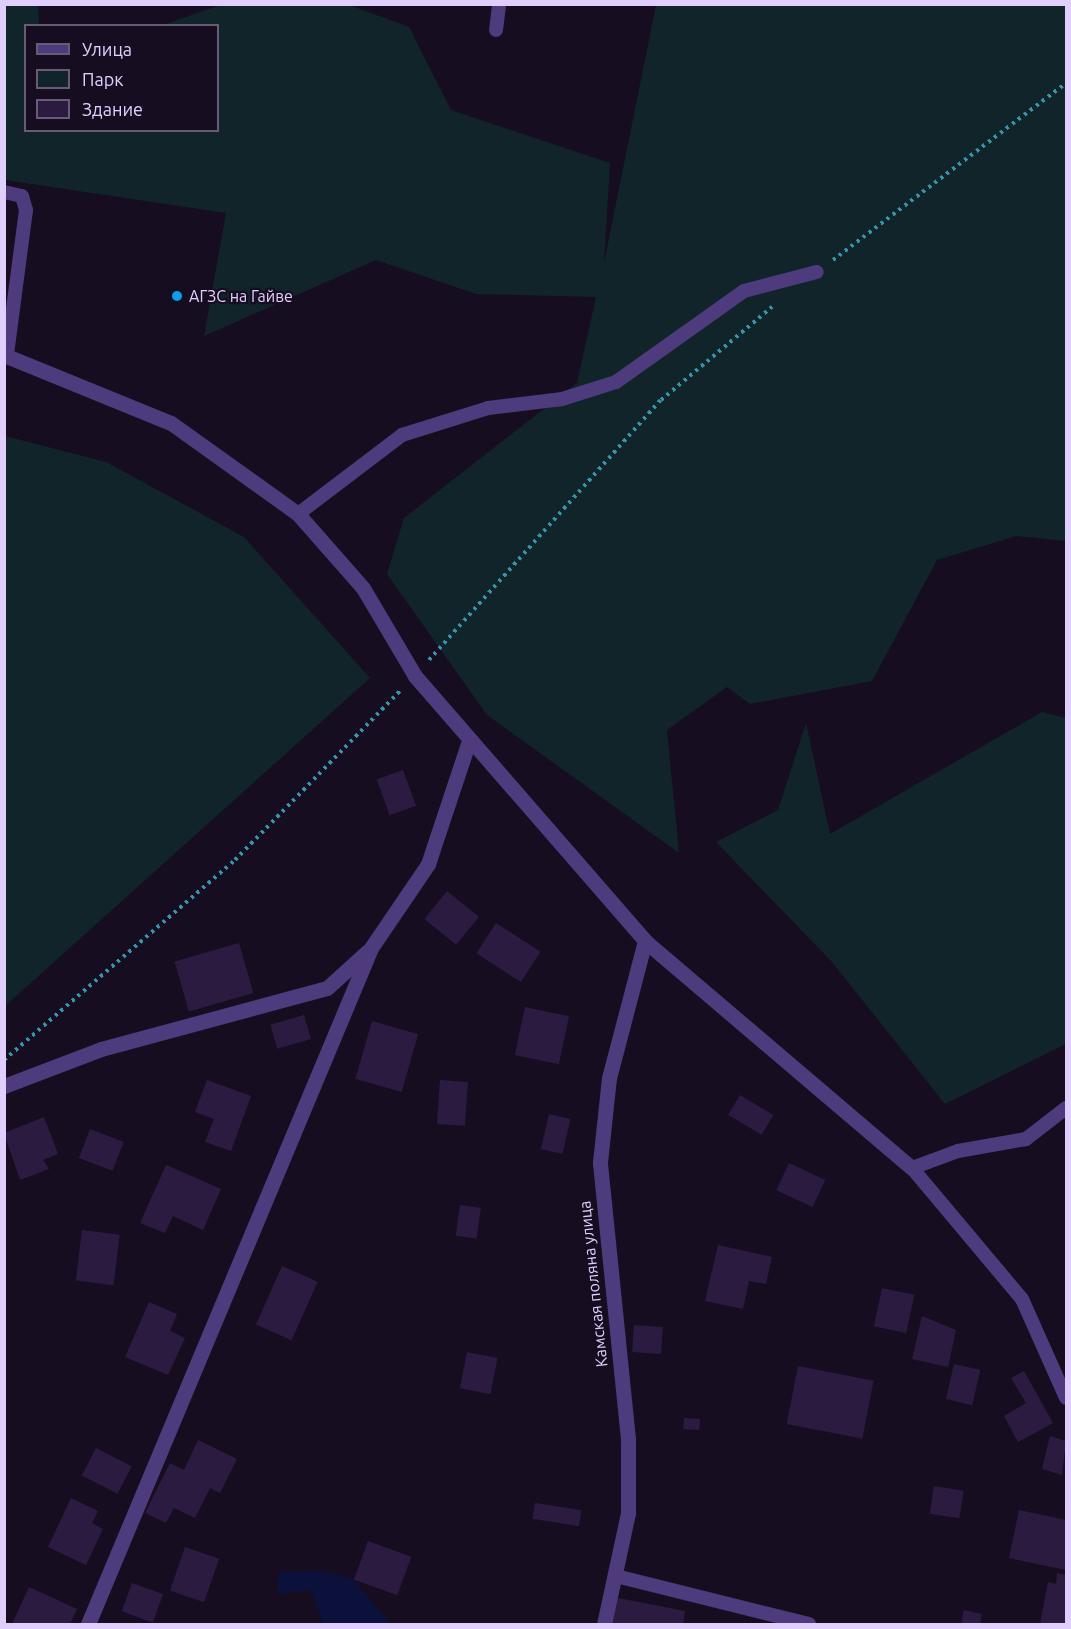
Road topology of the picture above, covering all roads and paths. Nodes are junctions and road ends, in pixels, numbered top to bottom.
1 (499, 4) edge
2 (496, 30) dead end
3 (1066, 83) edge
4 (4, 192) edge
5 (817, 272) joint
6 (781, 300) dead end
7 (6, 355) edge
8 (298, 514) junction
9 (415, 676) junction
10 (469, 741) junction
11 (645, 941) junction
12 (371, 948) junction
13 (4, 1060) edge
14 (4, 1086) edge
15 (1066, 1108) edge
16 (912, 1168) junction
17 (1066, 1398) edge
18 (616, 1576) junction
19 (88, 1624) edge
20 (604, 1624) edge
21 (809, 1624) edge

1 - 2 lane
3 - 5 path
4 - 7 lane
5 - 8 lane
6 - 9 path
7 - 8 street
8 - 9 street
9 - 10 street
9 - 13 path
10 - 11 street
10 - 12 street
11 - 16 street
11 - 18 street, Камская поляна улица
12 - 14 street
12 - 19 street
15 - 16 lane
16 - 17 lane
18 - 20 street, Камская поляна улица
18 - 21 lane

